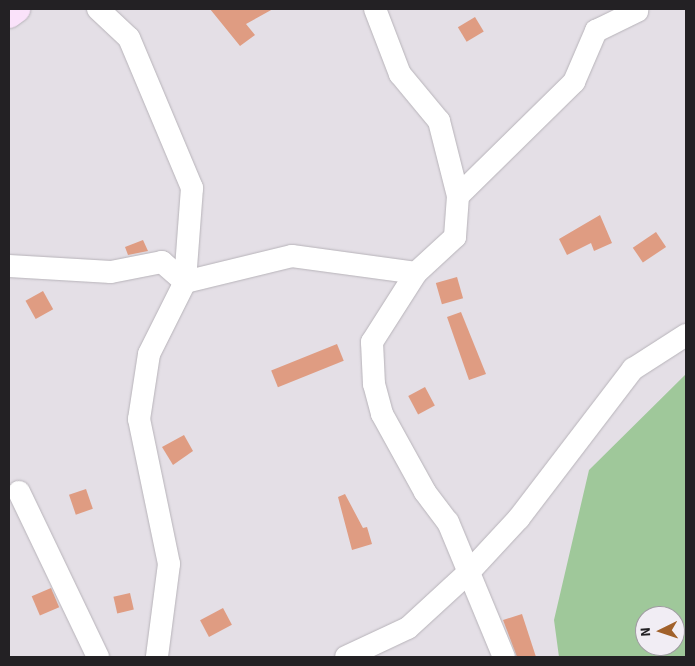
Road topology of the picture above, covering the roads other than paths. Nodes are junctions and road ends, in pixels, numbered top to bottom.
1 (16, 9) edge
2 (98, 9) edge
3 (375, 9) edge
4 (637, 10) edge
5 (9, 14) edge
6 (458, 196) junction
7 (9, 266) edge
8 (416, 274) junction
9 (185, 282) junction
10 (686, 335) edge
11 (19, 492) dead end
12 (468, 572) junction
13 (98, 657) edge
14 (158, 657) edge
15 (346, 657) edge
16 (504, 657) edge

1 - 5 street
2 - 9 street
3 - 6 street
4 - 6 street
6 - 8 street
7 - 9 street
8 - 9 street
8 - 12 street
9 - 14 street
10 - 12 street
11 - 13 street
12 - 15 street
12 - 16 street

